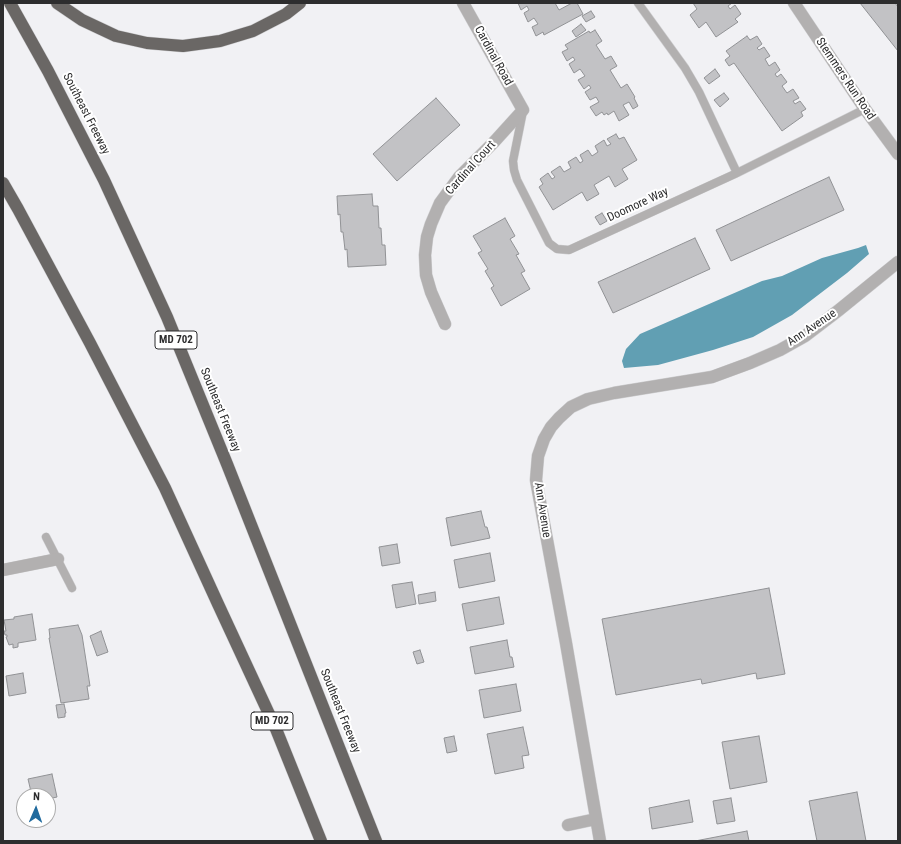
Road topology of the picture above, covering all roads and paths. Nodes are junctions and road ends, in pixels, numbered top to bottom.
1 (10, 3) edge
2 (57, 3) edge
3 (300, 3) edge
4 (464, 3) edge
5 (638, 3) edge
6 (794, 3) edge
7 (865, 109) junction
8 (523, 110) junction
9 (898, 154) edge
10 (737, 173) junction
11 (3, 184) edge
12 (898, 262) edge
13 (445, 324) dead end
14 (46, 537) dead end
15 (58, 559) junction
16 (3, 570) edge
17 (72, 588) dead end
18 (596, 819) junction
19 (568, 825) dead end
20 (321, 841) edge
21 (376, 841) edge
22 (600, 841) edge

1 - 21 highway, Southeast Freeway / MD 702
2 - 3 highway
4 - 8 street, Cardinal Road
5 - 10 lane
6 - 7 street, Stemmers Run Road
7 - 9 street, Stemmers Run Road
7 - 10 lane, Doomore Way
8 - 10 lane, Doomore Way
8 - 13 street, Cardinal Court
11 - 20 highway, MD 702
12 - 18 street, Ann Avenue
14 - 15 lane
15 - 16 street
15 - 17 lane
18 - 19 street
18 - 22 street, Ann Avenue

